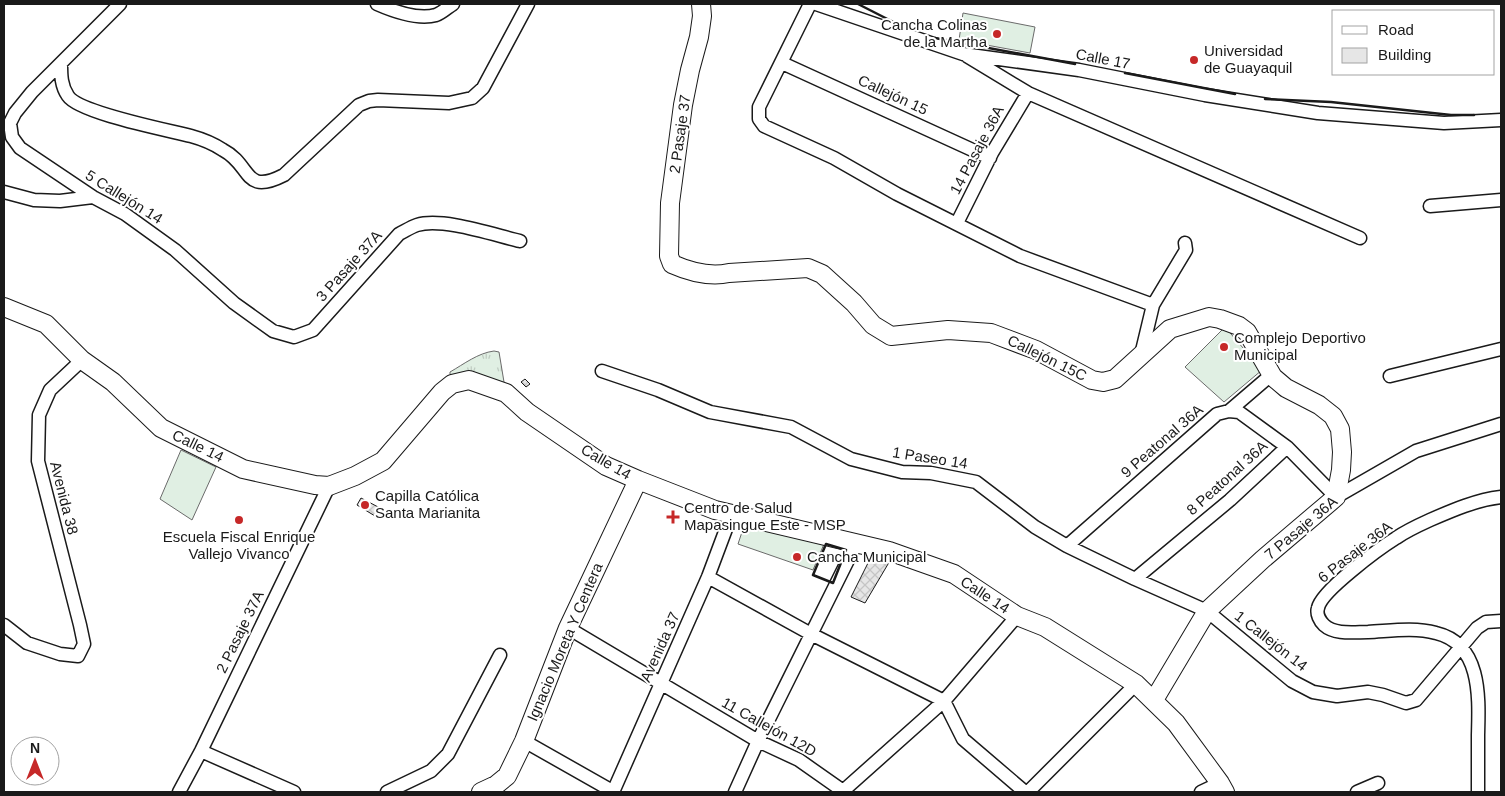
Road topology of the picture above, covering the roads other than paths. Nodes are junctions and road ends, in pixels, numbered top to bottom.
1 (120, 4) edge
2 (377, 4) edge
3 (453, 4) edge
4 (528, 4) edge
5 (701, 4) edge
6 (810, 4) edge
7 (816, 4) edge
8 (963, 54) junction
9 (782, 62) junction
10 (61, 63) junction
11 (1028, 93) junction
12 (1501, 120) edge
13 (990, 158) junction
14 (4, 192) edge
15 (93, 197) junction
16 (1501, 200) edge
17 (1430, 206) dead end
18 (957, 223) junction
19 (1360, 238) dead end
20 (520, 242) dead end
21 (1185, 243) dead end
22 (672, 264) joint
23 (1152, 305) junction
24 (4, 307) edge
25 (294, 337) joint
26 (1501, 349) edge
27 (1141, 355) junction
28 (82, 360) junction
29 (602, 371) dead end
30 (1271, 374) junction
31 (1390, 376) dead end
32 (1229, 411) junction
33 (1501, 424) edge
34 (1287, 446) junction
35 (638, 480) junction
36 (328, 486) junction
37 (1501, 496) edge
38 (1336, 497) junction
39 (732, 513) junction
40 (857, 542) junction
41 (1068, 546) junction
42 (708, 577) junction
43 (1135, 579) junction
44 (1207, 610) junction
45 (1017, 616) junction
46 (1501, 621) edge
47 (4, 626) edge
48 (568, 628) junction
49 (811, 634) junction
50 (1461, 648) junction
51 (500, 655) dead end
52 (661, 684) junction
53 (1136, 684) junction
54 (1154, 700) junction
55 (944, 701) junction
56 (524, 741) junction
57 (758, 741) junction
58 (201, 751) junction
59 (1378, 783) dead end
60 (1222, 788) edge
61 (179, 792) edge
62 (294, 792) edge
63 (387, 792) edge
64 (481, 792) edge
65 (613, 792) edge
66 (735, 792) edge
67 (842, 792) edge
68 (1027, 792) edge
69 (1201, 792) edge
70 (1357, 792) edge
71 (1478, 792) edge

1 - 10 street, 5 Callejón 14
2 - 3 street
4 - 10 street
5 - 22 street, 2 Pasaje 37
6 - 9 street
7 - 8 street, Calle 17
8 - 11 street
8 - 12 street, Calle 17
9 - 13 street, Callejón 15
9 - 18 street
10 - 15 street, 5 Callejón 14
11 - 13 street, 14 Pasaje 36A
11 - 19 street
13 - 18 street, 14 Pasaje 36A
14 - 15 street
15 - 25 street, 5 Callejón 14
16 - 17 street
18 - 23 street
20 - 25 street, 3 Pasaje 37A
21 - 23 street
22 - 27 street, Callejón 15C
23 - 27 street
24 - 28 street, Calle 14
26 - 31 street
27 - 30 street, Callejón 15C
28 - 36 street, Calle 14
28 - 47 street, Avenida 38
29 - 41 street, 1 Paseo 14
30 - 32 street, 9 Peatonal 36A
30 - 38 street, Callejón 15C
32 - 34 street
32 - 41 street, 9 Peatonal 36A
33 - 38 street, 7 Pasaje 36A
34 - 38 street, 8 Peatonal 36A
34 - 43 street, 8 Peatonal 36A
35 - 36 street, Calle 14
35 - 39 street, Calle 14
35 - 48 street, Ignacio Moreta Y Centera
36 - 58 street, 2 Pasaje 37A
37 - 50 street, 6 Pasaje 36A
38 - 44 street, 7 Pasaje 36A
39 - 40 street, Calle 14
39 - 42 street, Avenida 37
40 - 45 street, Calle 14
40 - 49 street
41 - 43 street, 1 Paseo 14
42 - 49 street
42 - 52 street, Avenida 37
43 - 44 street, 1 Paseo 14
44 - 50 street, 1 Callejón 14
44 - 54 street, 7 Pasaje 36A
45 - 53 street, Calle 14
45 - 55 street, 11 Callejón 12D
46 - 50 street
48 - 52 street, 11 Callejón 12D
48 - 56 street, Ignacio Moreta Y Centera
49 - 55 street
49 - 57 street
50 - 71 street
51 - 63 street
52 - 57 street, 11 Callejón 12D
52 - 65 street, Avenida 37
53 - 54 street, Calle 14
53 - 68 street
54 - 60 street, Calle 14
55 - 67 street, 11 Callejón 12D
55 - 68 street
56 - 64 street, Ignacio Moreta Y Centera
56 - 65 street
57 - 66 street
57 - 67 street, 11 Callejón 12D
58 - 61 street, 2 Pasaje 37A
58 - 62 street
59 - 70 street
60 - 69 street

